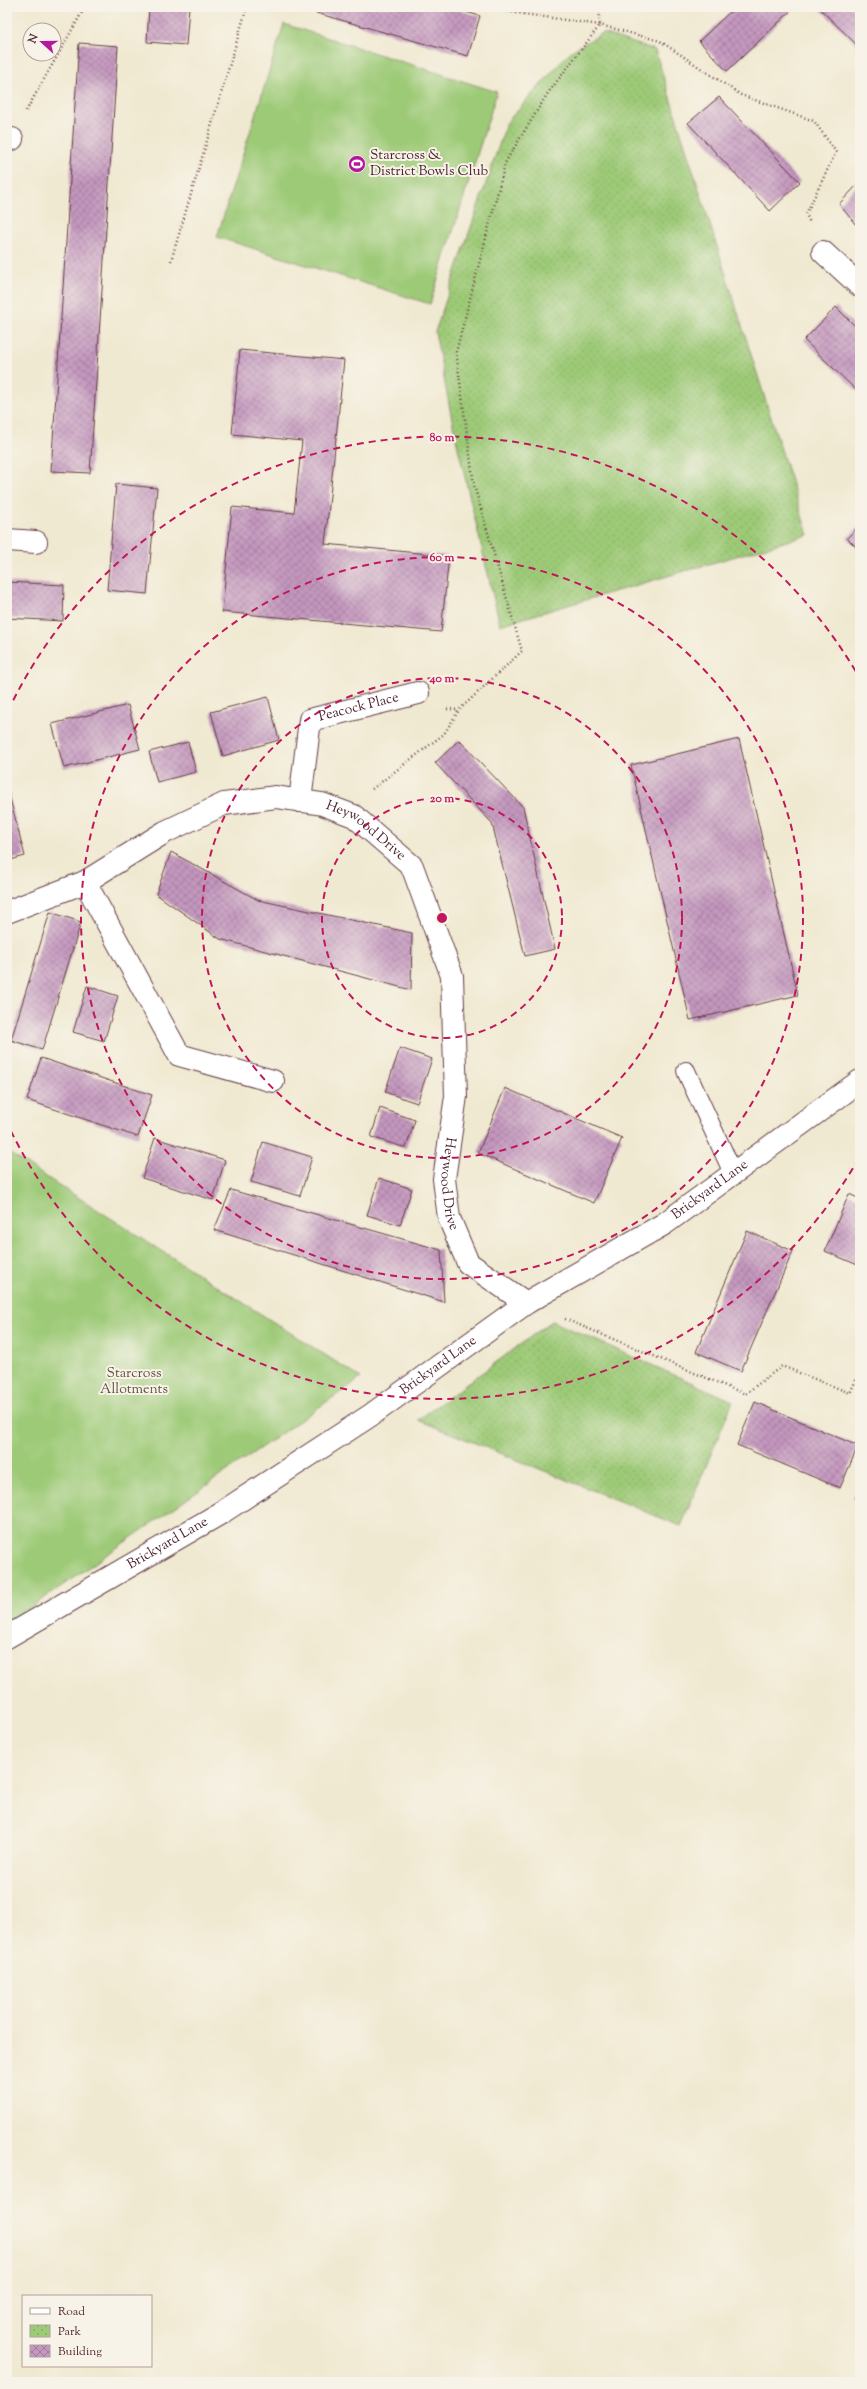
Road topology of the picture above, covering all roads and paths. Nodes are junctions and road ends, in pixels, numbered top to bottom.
1 (85, 7) edge
2 (247, 7) edge
3 (476, 7) edge
4 (599, 7) edge
5 (600, 25) junction
6 (40, 84) dead end
7 (823, 252) joint
8 (171, 261) dead end
9 (860, 286) edge
10 (7, 540) edge
11 (36, 542) dead end
12 (418, 693) dead end
13 (300, 801) junction
14 (354, 816) junction
15 (85, 882) junction
16 (7, 912) edge
17 (686, 1070) dead end
18 (273, 1081) dead end
19 (860, 1081) edge
20 (734, 1175) junction
21 (526, 1303) junction
22 (860, 1371) edge
23 (7, 1637) edge

1 - 6 path
2 - 8 path
3 - 5 path
4 - 5 path
5 - 7 path
5 - 14 path
7 - 9 street
10 - 11 street
12 - 13 street, Peacock Place
13 - 14 street, Heywood Drive
13 - 15 street, Heywood Drive
14 - 21 street, Heywood Drive
15 - 16 street, Heywood Drive
15 - 18 street
17 - 20 lane
19 - 20 street, Brickyard Lane
20 - 21 street, Brickyard Lane
21 - 22 path
21 - 23 street, Brickyard Lane

